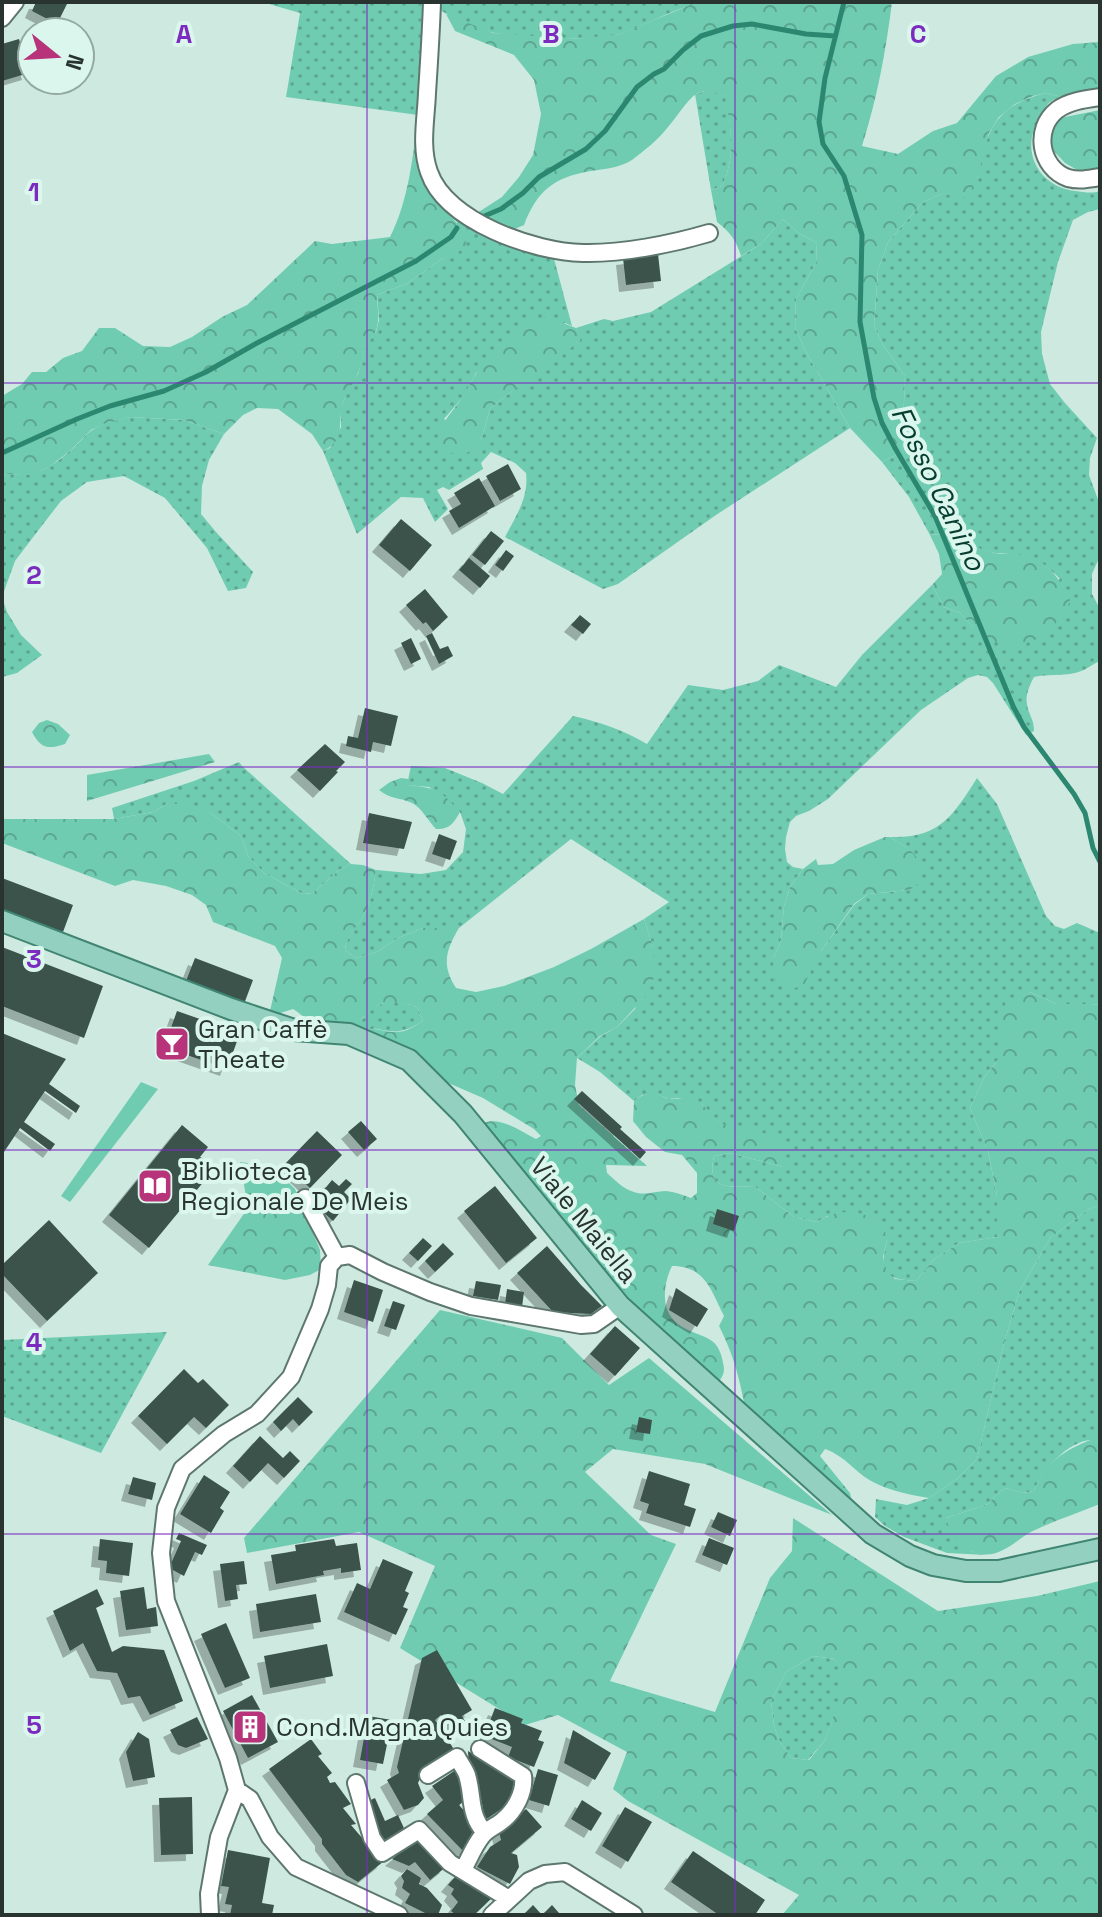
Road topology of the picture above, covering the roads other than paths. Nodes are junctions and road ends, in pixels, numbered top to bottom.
1 (15, 2) edge
2 (432, 2) edge
3 (2, 18) edge
4 (1100, 97) edge
5 (1100, 177) edge
6 (709, 233) dead end
7 (2, 921) edge
8 (305, 1198) dead end
9 (337, 1257) junction
10 (620, 1306) junction
11 (1100, 1549) edge
12 (480, 1749) dead end
13 (428, 1775) dead end
14 (356, 1783) dead end
15 (237, 1790) junction
16 (485, 1833) junction
17 (463, 1870) junction
18 (509, 1899) junction
19 (210, 1915) edge
20 (399, 1915) edge
21 (492, 1915) edge
22 (634, 1915) edge

1 - 3 street
2 - 6 street
4 - 5 street
7 - 10 main road, Viale Maiella
8 - 9 street
9 - 10 street
9 - 15 street
10 - 11 main road, Viale Maiella
12 - 16 street
13 - 16 street
14 - 17 street
15 - 19 street
15 - 20 street
16 - 17 street
17 - 18 street
18 - 21 street
18 - 22 street

